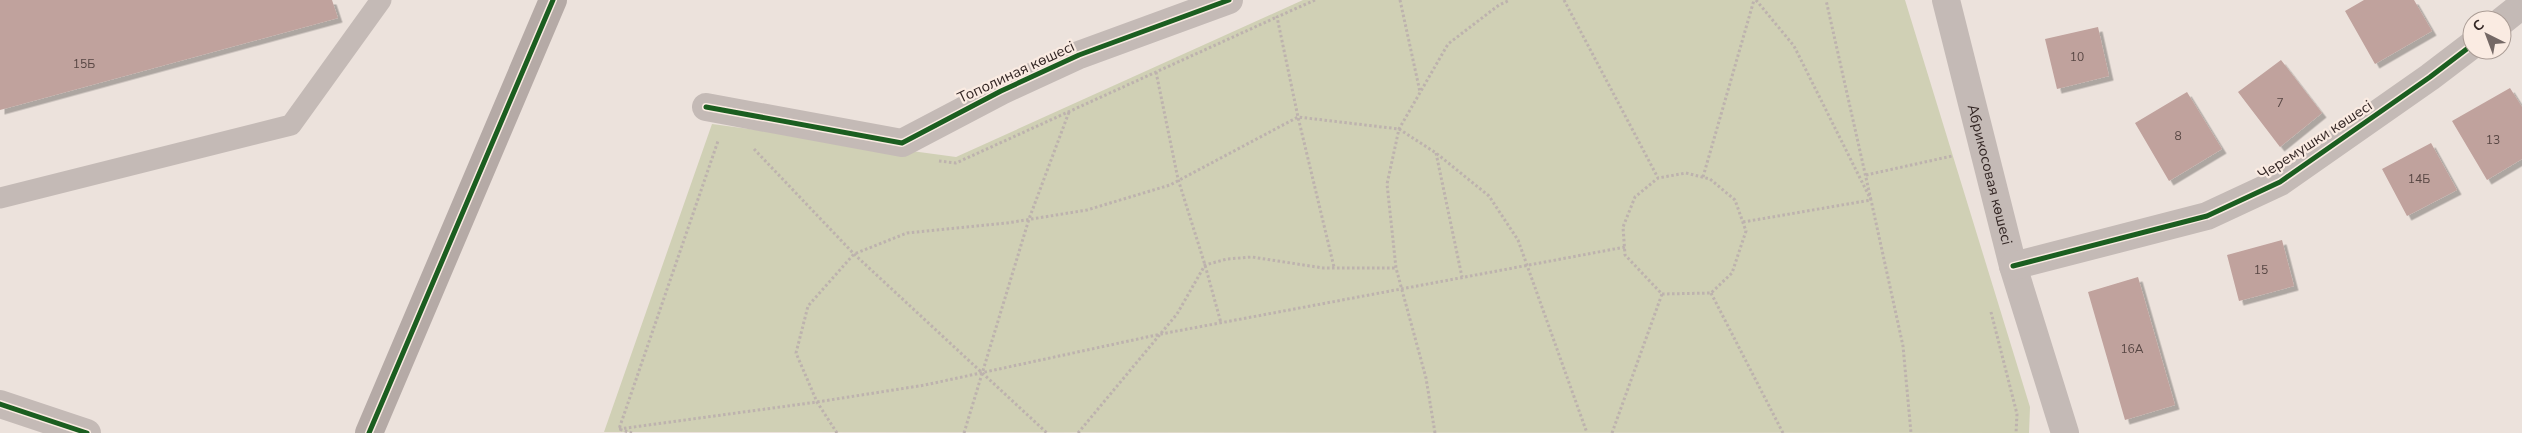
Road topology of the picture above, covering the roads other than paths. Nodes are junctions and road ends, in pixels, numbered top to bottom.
1 (381, 0) edge
2 (553, 0) edge
3 (1229, 0) edge
4 (1946, 0) edge
5 (2522, 5) edge
6 (2512, 13) edge
7 (2462, 52) edge
8 (706, 108) dead end
9 (0, 198) edge
10 (2013, 266) junction
11 (0, 404) edge
12 (87, 433) edge
13 (369, 433) edge
14 (2065, 433) edge

1 - 9 lane
2 - 13 street
3 - 8 street, Тополиная көшесі
4 - 10 street, Абрикосовая көшесі
5 - 6 street
7 - 10 street, Черемушки көшесі
10 - 14 street, Абрикосовая көшесі
11 - 12 street

